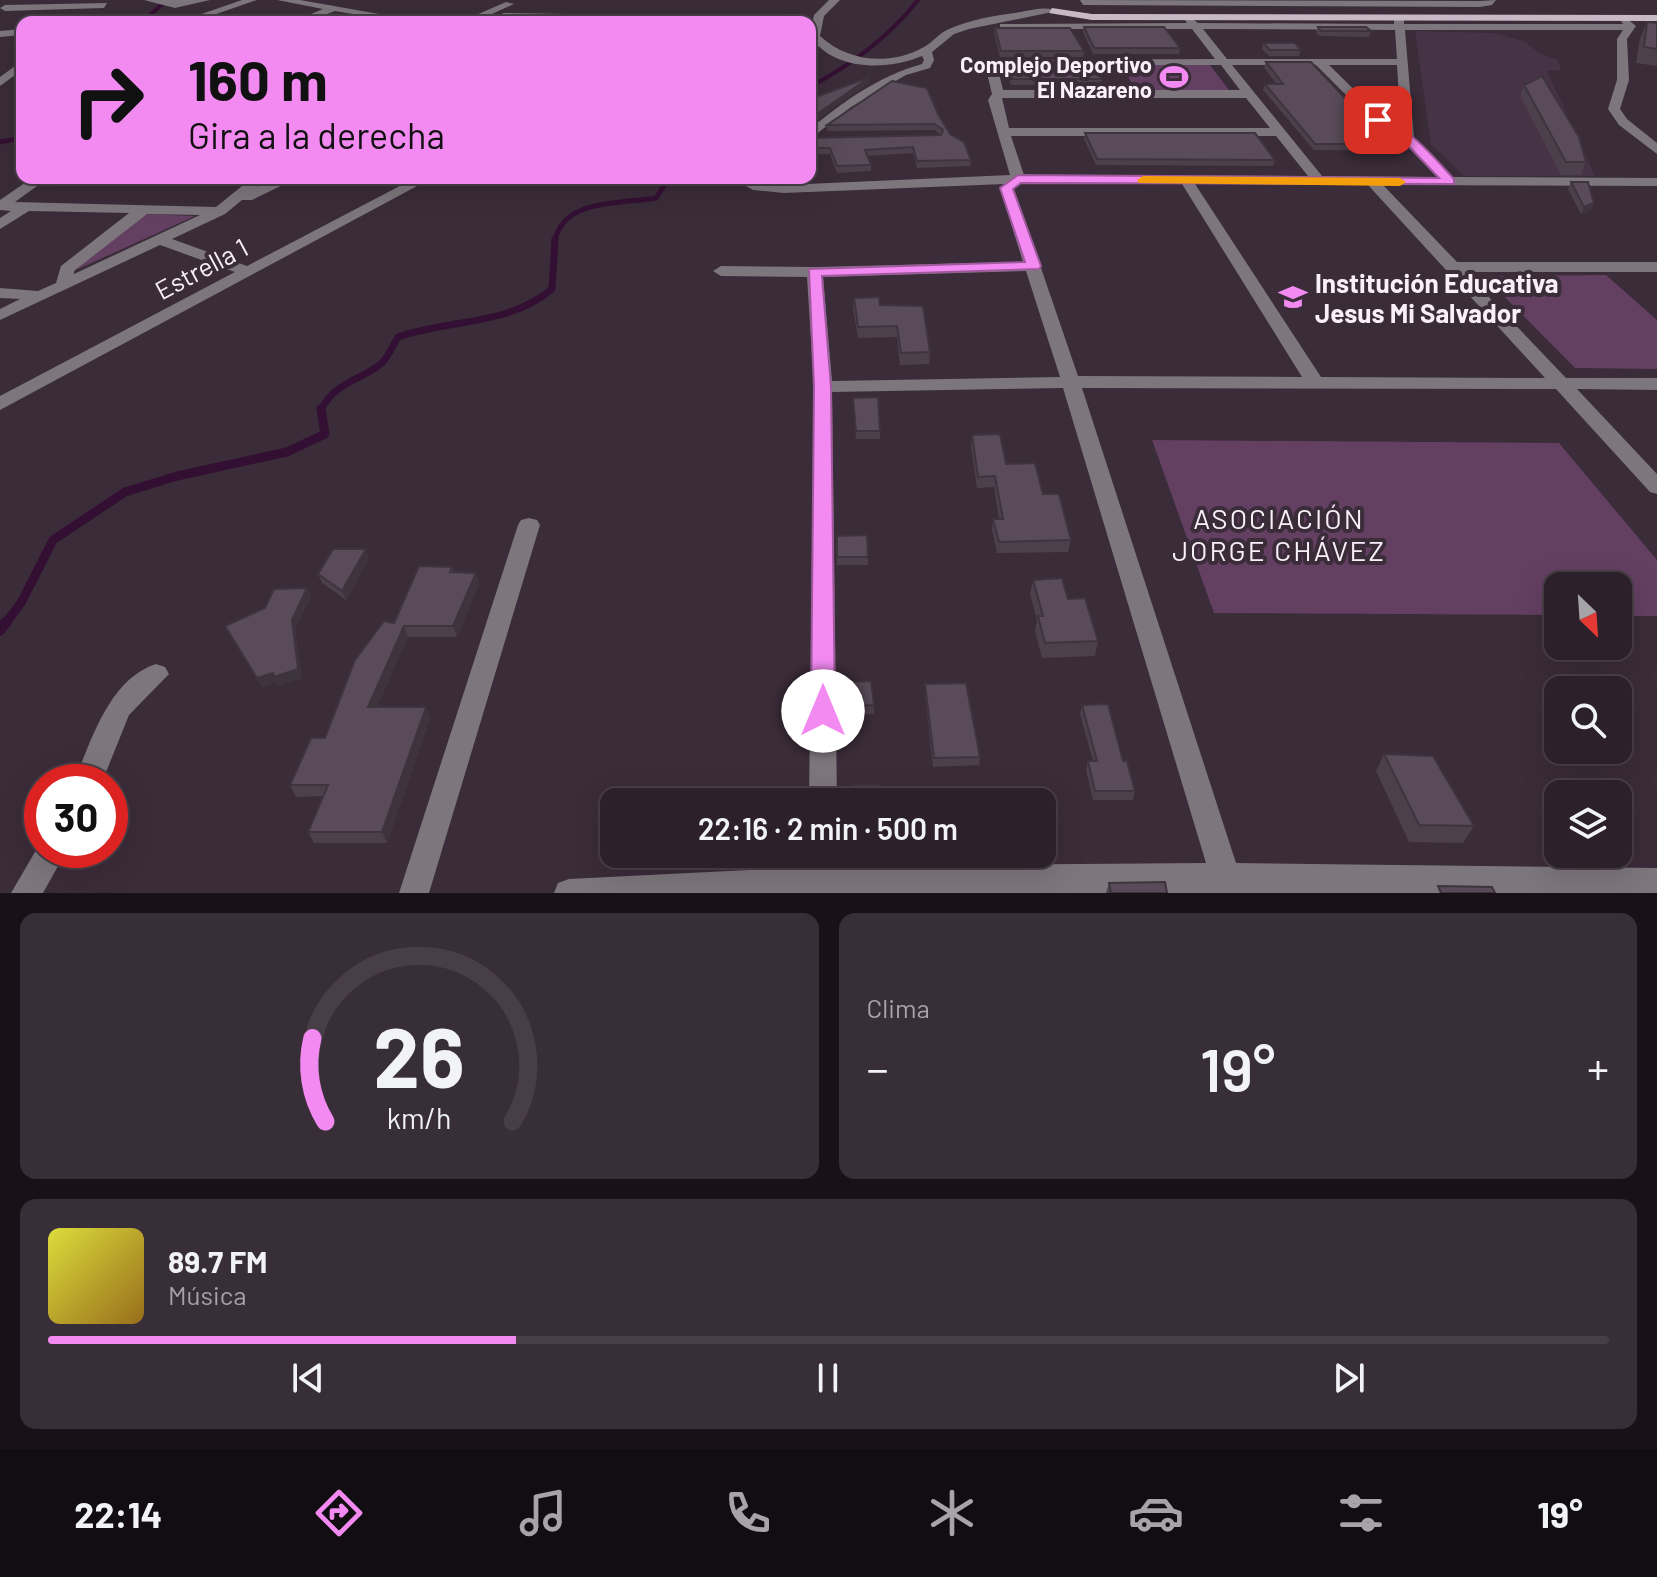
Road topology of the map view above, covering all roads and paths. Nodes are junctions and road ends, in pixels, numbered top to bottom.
1 (24, 0) edge
2 (149, 0) edge
3 (205, 0) edge
4 (252, 0) edge
5 (282, 0) edge
6 (360, 0) edge
7 (482, 0) edge
8 (835, 0) edge
9 (511, 2) edge
10 (1490, 2) edge
11 (1083, 7) edge
12 (336, 8) junction
13 (2, 9) edge
14 (1183, 10) edge
15 (1052, 11) joint
16 (1400, 11) edge
17 (1657, 11) edge
18 (95, 14) dead end
19 (201, 16) edge
20 (314, 16) edge
21 (383, 16) edge
22 (479, 16) edge
23 (1657, 18) edge
24 (1626, 23) junction
25 (816, 24) edge
26 (1004, 26) edge
27 (816, 38) edge
28 (926, 51) junction
29 (1224, 61) junction
30 (1319, 62) junction
31 (1401, 62) junction
32 (16, 63) edge
33 (0, 83) edge
34 (998, 94) junction
35 (1249, 94) junction
36 (816, 131) edge
37 (1004, 132) junction
38 (1279, 132) junction
39 (816, 137) edge
40 (830, 138) edge
41 (1408, 139) junction
42 (1657, 150) edge
43 (1018, 179) junction
44 (1186, 180) junction
45 (1319, 181) junction
46 (1373, 182) junction
47 (1450, 182) junction
48 (1657, 182) edge
49 (32, 184) edge
50 (253, 184) edge
51 (277, 184) edge
52 (414, 184) edge
53 (753, 186) dead end
54 (25, 207) junction
55 (226, 207) junction
56 (144, 209) junction
57 (0, 225) edge
58 (160, 240) junction
59 (1034, 266) junction
60 (1451, 267) junction
61 (1657, 267) edge
62 (721, 271) dead end
63 (249, 272) junction
64 (815, 272) junction
65 (63, 285) junction
66 (0, 293) edge
67 (40, 296) junction
68 (0, 315) edge
69 (1071, 382) junction
70 (1315, 383) junction
71 (1562, 384) junction
72 (1657, 384) edge
73 (823, 387) junction
74 (0, 404) edge
75 (1657, 487) edge
76 (529, 525) dead end
77 (156, 674) dead end
78 (95, 764) edge
79 (823, 788) edge
80 (41, 868) edge
81 (823, 876) edge
82 (1657, 882) edge
83 (1227, 885) edge
84 (1627, 887) edge
85 (26, 893) edge
86 (414, 893) edge
87 (569, 893) edge

1 - 13 street
2 - 3 street
4 - 19 street
5 - 12 street
6 - 12 street
7 - 9 street
8 - 25 street
9 - 22 street
10 - 16 street
11 - 14 main road
11 - 14 street
11 - 15 main road
12 - 20 street
12 - 21 street
13 - 18 street
14 - 16 street
14 - 16 main road
14 - 26 street
14 - 29 street
15 - 28 street
16 - 17 main road
16 - 24 street
16 - 31 street
23 - 24 main road
24 - 42 street
27 - 28 street
28 - 36 street
29 - 30 street
29 - 34 street
29 - 35 street
30 - 31 street
30 - 41 street
31 - 41 street
32 - 33 street
34 - 35 street
34 - 37 street
35 - 38 street
37 - 38 street
37 - 43 street
38 - 45 street
39 - 40 street
41 - 47 street
43 - 44 street
43 - 53 street
43 - 59 street
44 - 45 street
44 - 70 street
45 - 46 street
46 - 47 street
46 - 60 street
47 - 48 street
49 - 54 street
50 - 55 street
51 - 55 street
52 - 63 street, Estrella 1
54 - 56 street
54 - 57 street
55 - 56 street
55 - 58 street
56 - 65 street
58 - 63 street
58 - 65 street
59 - 64 street
59 - 69 street
60 - 61 street
60 - 71 street
62 - 64 street
63 - 74 street, Estrella 1
64 - 73 street
65 - 67 street
66 - 67 street
67 - 68 street
69 - 70 street
69 - 73 street
69 - 83 street
70 - 71 street
71 - 72 street
71 - 75 street
73 - 79 street
76 - 86 street
77 - 78 street
80 - 85 street
81 - 83 street
81 - 87 street
82 - 84 street
83 - 84 street

